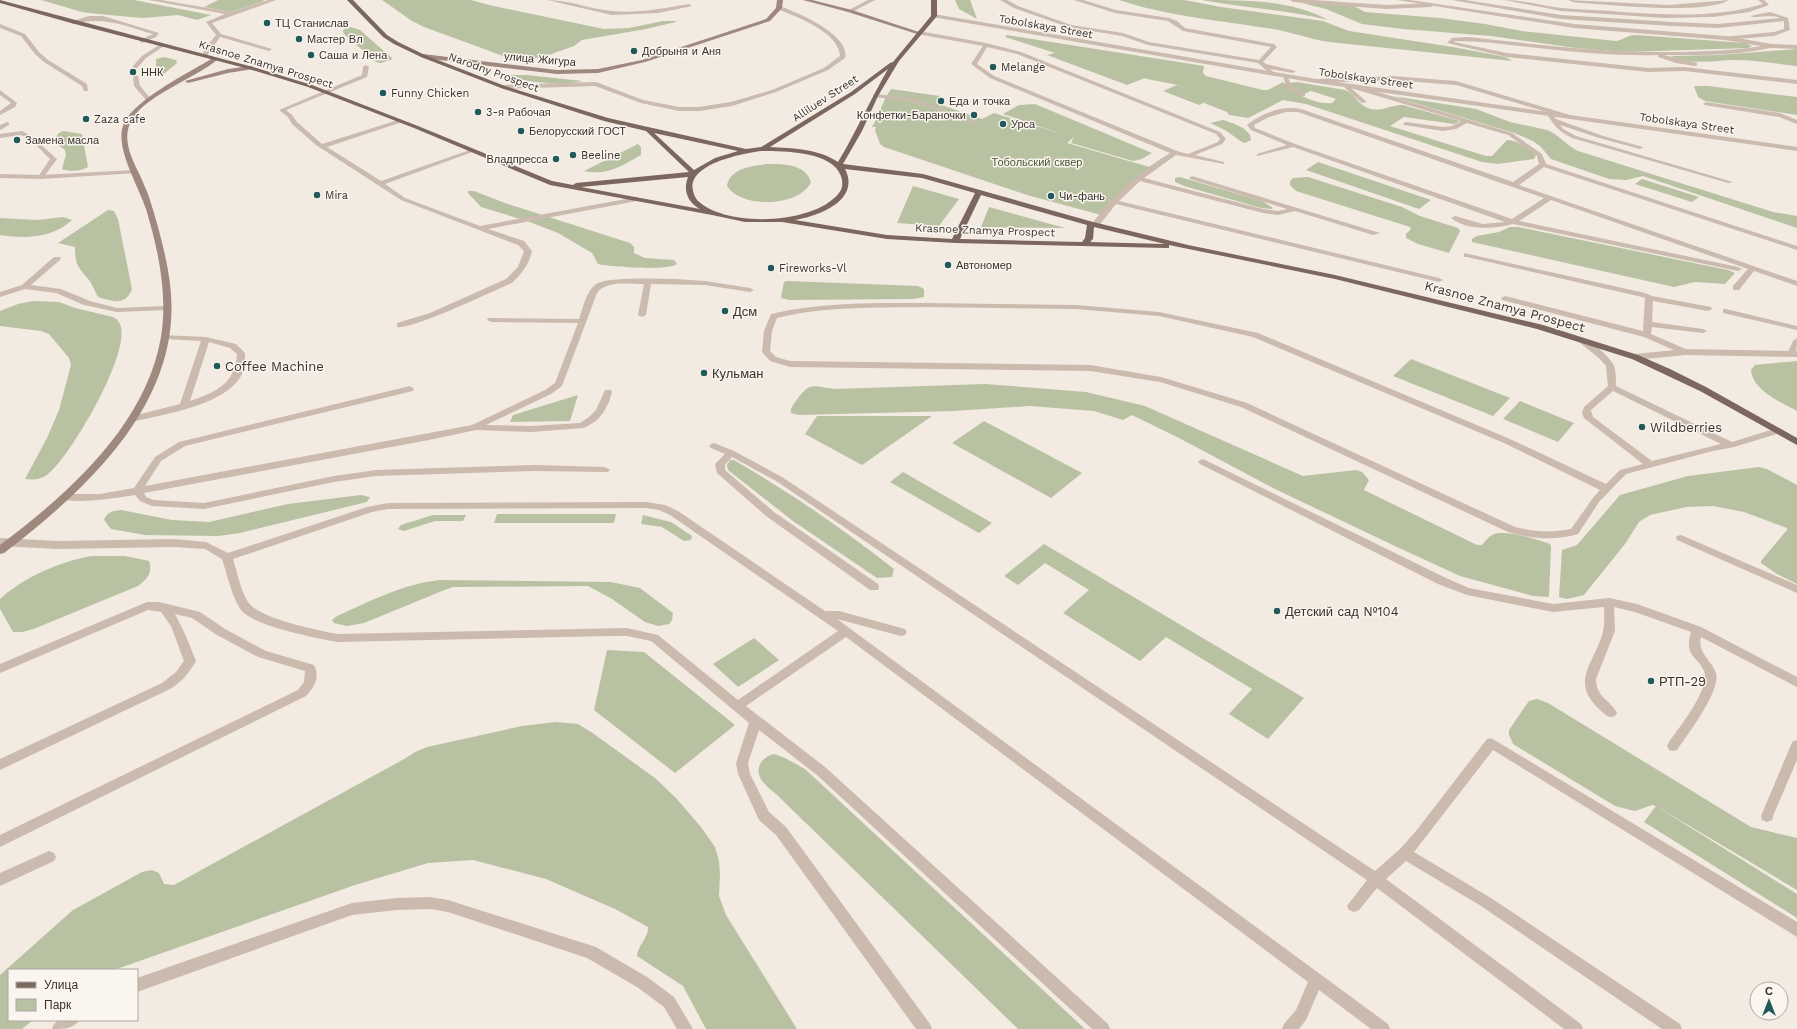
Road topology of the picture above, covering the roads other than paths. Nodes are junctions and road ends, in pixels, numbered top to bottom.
1 (152, 0) edge
2 (273, 0) edge
3 (350, 0) edge
4 (550, 0) edge
5 (780, 0) edge
6 (806, 0) edge
7 (872, 0) edge
8 (934, 0) edge
9 (1003, 0) edge
10 (1078, 0) edge
11 (1293, 0) edge
12 (1364, 0) edge
13 (1400, 0) edge
14 (1454, 0) edge
15 (1507, 0) edge
16 (1571, 0) edge
17 (1726, 0) edge
18 (1761, 0) edge
19 (0, 1) edge
20 (1431, 5) junction
21 (688, 6) dead end
22 (1401, 7) junction
23 (779, 8) junction
24 (850, 11) junction
25 (231, 14) junction
26 (934, 16) junction
27 (1786, 19) junction
28 (1727, 20) dead end
29 (73, 22) junction
30 (0, 26) edge
31 (919, 33) junction
32 (219, 35) junction
33 (1725, 38) junction
34 (142, 41) junction
35 (986, 45) junction
36 (161, 46) junction
37 (1772, 46) junction
38 (1797, 47) edge
39 (269, 49) dead end
40 (1654, 54) junction
41 (204, 56) junction
42 (423, 56) junction
43 (216, 59) junction
44 (897, 60) junction
45 (1260, 62) junction
46 (1266, 66) junction
47 (366, 67) dead end
48 (135, 68) dead end
49 (251, 68) junction
50 (1293, 71) dead end
51 (1273, 74) junction
52 (135, 76) dead end
53 (1285, 76) junction
54 (1797, 76) edge
55 (1316, 81) junction
56 (1797, 82) edge
57 (174, 85) junction
58 (1349, 86) junction
59 (503, 87) junction
60 (86, 90) dead end
61 (0, 92) edge
62 (324, 92) junction
63 (1303, 95) dead end
64 (875, 96) junction
65 (149, 100) junction
66 (1364, 102) dead end
67 (1706, 104) dead end
68 (0, 113) edge
69 (1549, 113) junction
70 (1568, 116) junction
71 (1553, 120) junction
72 (400, 121) junction
73 (1466, 121) junction
74 (1797, 122) edge
75 (6, 124) dead end
76 (979, 124) dead end
77 (1406, 124) dead end
78 (0, 128) edge
79 (649, 131) junction
80 (0, 136) edge
81 (30, 137) dead end
82 (39, 145) dead end
83 (1293, 145) junction
84 (322, 146) junction
85 (1640, 147) dead end
86 (761, 149) junction
87 (1797, 149) edge
88 (472, 151) junction
89 (745, 151) junction
90 (1175, 153) junction
91 (1190, 155) junction
92 (1259, 155) dead end
93 (1222, 163) dead end
94 (1544, 165) junction
95 (839, 166) junction
96 (135, 172) junction
97 (694, 174) junction
98 (0, 176) edge
99 (41, 177) junction
100 (1192, 178) dead end
101 (1139, 179) junction
102 (380, 184) junction
103 (1727, 184) dead end
104 (1514, 185) junction
105 (562, 186) junction
106 (979, 192) junction
107 (1549, 198) junction
108 (636, 200) junction
109 (1115, 202) junction
110 (1295, 209) junction
111 (711, 213) junction
112 (1454, 218) dead end
113 (782, 220) junction
114 (1513, 222) junction
115 (1093, 225) junction
116 (480, 228) junction
117 (1376, 233) dead end
118 (955, 241) junction
119 (1084, 244) junction
120 (1188, 247) junction
121 (1797, 248) edge
122 (1467, 255) dead end
123 (56, 259) dead end
124 (1750, 271) junction
125 (1779, 277) junction
126 (1439, 280) dead end
127 (648, 281) junction
128 (1797, 284) edge
129 (24, 287) junction
130 (1736, 288) dead end
131 (750, 290) dead end
132 (0, 295) edge
133 (1505, 298) dead end
134 (1649, 298) junction
135 (166, 308) junction
136 (1708, 309) dead end
137 (1726, 311) dead end
138 (642, 314) dead end
139 (492, 320) dead end
140 (582, 321) junction
141 (1647, 324) junction
142 (400, 325) dead end
143 (1797, 328) edge
144 (1703, 331) dead end
145 (1647, 335) junction
146 (165, 337) junction
147 (206, 339) junction
148 (1797, 340) edge
149 (1583, 341) junction
150 (1685, 352) junction
151 (1794, 354) edge
152 (1635, 358) junction
153 (1612, 387) junction
154 (410, 389) dead end
155 (608, 392) dead end
156 (184, 406) junction
157 (132, 419) junction
158 (475, 427) junction
159 (1777, 431) junction
160 (1797, 442) edge
161 (1731, 445) junction
162 (714, 446) dead end
163 (731, 453) junction
164 (1203, 462) dead end
165 (1649, 464) junction
166 (605, 470) dead end
167 (1607, 489) junction
168 (137, 491) junction
169 (65, 497) junction
170 (1681, 538) dead end
171 (5, 543) edge
172 (0, 550) edge
173 (227, 557) junction
174 (874, 587) dead end
175 (1797, 589) edge
176 (1609, 602) junction
177 (165, 609) junction
178 (821, 615) junction
179 (1697, 630) junction
180 (846, 631) junction
181 (901, 632) dead end
182 (0, 669) edge
183 (1797, 682) edge
184 (738, 706) junction
185 (1611, 713) dead end
186 (756, 721) junction
187 (1797, 744) edge
188 (1674, 746) dead end
189 (0, 765) edge
190 (1767, 816) dead end
191 (0, 841) edge
192 (1405, 853) junction
193 (49, 857) dead end
194 (1376, 879) junction
195 (0, 880) edge
196 (1354, 906) dead end
197 (1797, 930) edge
198 (1316, 979) junction
199 (138, 985) edge
200 (71, 1021) edge
201 (59, 1029) edge
202 (686, 1029) edge
203 (926, 1029) edge
204 (1103, 1029) edge
205 (1289, 1029) edge
206 (1383, 1029) edge
207 (1576, 1029) edge
208 (1675, 1029) edge

1 - 25 street
2 - 25 street
3 - 42 main road, Narodny Prospect
4 - 21 street
5 - 23 main road
6 - 24 main road
7 - 24 street
8 - 26 main road
9 - 45 street
10 - 45 street
11 - 22 street
12 - 22 street
13 - 20 street
14 - 27 street
15 - 18 street
16 - 17 street
19 - 29 main road, Krasnoe Znamya Prospect
20 - 22 street
20 - 33 street
23 - 42 main road, улица Жигура
23 - 59 street
24 - 31 main road
25 - 32 street
26 - 31 main road, Alliluev Street
26 - 51 street, Tobolskaya Street
27 - 28 street
27 - 33 street
29 - 34 main road, Krasnoe Znamya Prospect
29 - 34 street
30 - 60 street
31 - 35 street
31 - 44 main road, Alliluev Street
32 - 39 street
32 - 41 street
33 - 37 street
34 - 36 main road, Krasnoe Znamya Prospect
35 - 90 street
35 - 91 street
36 - 41 main road, Krasnoe Znamya Prospect
36 - 48 street
37 - 38 street
37 - 40 street
40 - 54 street
40 - 56 street
41 - 43 main road, Krasnoe Znamya Prospect
42 - 59 main road, Narodny Prospect
43 - 49 main road, Krasnoe Znamya Prospect
43 - 57 main road
44 - 64 main road, Alliluev Street
44 - 86 main road, Alliluev Street
45 - 46 street
46 - 50 street
46 - 51 street
47 - 62 street
49 - 57 main road
49 - 62 main road, Krasnoe Znamya Prospect
51 - 53 street, Tobolskaya Street
52 - 65 street
53 - 55 street, Tobolskaya Street
53 - 63 street
55 - 58 street, Tobolskaya Street
55 - 70 street
57 - 65 main road
58 - 66 street
58 - 69 street, Tobolskaya Street
58 - 73 street
59 - 79 main road, Narodny Prospect
61 - 68 street
62 - 72 main road, Krasnoe Znamya Prospect
62 - 84 street
64 - 76 street
64 - 95 main road, Alliluev Street
65 - 96 main road
67 - 74 street
69 - 70 street, Tobolskaya Street
69 - 71 street
70 - 87 street, Tobolskaya Street
71 - 85 street
71 - 103 street
72 - 84 street
72 - 88 main road, Krasnoe Znamya Prospect
73 - 77 street
73 - 94 street
75 - 78 street
79 - 89 main road, Narodny Prospect
79 - 97 main road, Narodny Prospect
80 - 81 street
82 - 99 street
83 - 92 street
83 - 104 street
83 - 114 street
84 - 102 street
86 - 89 main road
86 - 95 main road
88 - 102 street
88 - 105 main road, Krasnoe Znamya Prospect
89 - 97 main road
90 - 91 street
90 - 101 street
91 - 93 street
94 - 104 street
94 - 121 street
95 - 106 main road, Krasnoe Znamya Prospect
95 - 113 main road
96 - 99 street
96 - 135 main road
97 - 105 main road, Krasnoe Znamya Prospect
97 - 111 main road
98 - 99 street
100 - 110 street
101 - 109 street
101 - 110 street
102 - 116 street
104 - 107 street
105 - 108 main road, Krasnoe Znamya Prospect
106 - 115 main road, Krasnoe Znamya Prospect
106 - 118 main road
107 - 114 street
107 - 125 street
108 - 111 main road, Krasnoe Znamya Prospect
108 - 116 street
109 - 115 street
109 - 126 street
110 - 117 street
111 - 113 main road, Krasnoe Znamya Prospect
112 - 114 street
113 - 118 main road, Krasnoe Znamya Prospect
114 - 124 street
115 - 119 main road
115 - 120 main road, Krasnoe Znamya Prospect
116 - 142 street
118 - 119 main road, Krasnoe Znamya Prospect
119 - 120 main road, Krasnoe Znamya Prospect
120 - 149 main road, Krasnoe Znamya Prospect
122 - 134 street
123 - 129 street
124 - 125 street
124 - 130 street
125 - 128 street
127 - 131 street
127 - 138 street
127 - 140 street
129 - 132 street
129 - 135 street
133 - 145 street
134 - 136 street
134 - 141 street
135 - 146 main road
137 - 143 street
139 - 140 street
140 - 158 street
141 - 144 street
141 - 145 street
145 - 150 street
146 - 147 street
146 - 157 main road
147 - 156 street
147 - 156 street
148 - 151 street
149 - 152 main road, Krasnoe Znamya Prospect
149 - 153 street
150 - 151 street
150 - 152 street
152 - 159 main road, Krasnoe Znamya Prospect
153 - 161 street
153 - 165 street
154 - 168 street
155 - 158 street
156 - 157 street
157 - 169 main road
158 - 168 street
159 - 160 main road, Krasnoe Znamya Prospect
159 - 161 street
161 - 165 street
162 - 163 street
163 - 174 street
163 - 194 street
164 - 176 street
165 - 167 street
166 - 168 street
167 - 167 street
168 - 169 street
169 - 171 main road
170 - 175 street
171 - 172 main road
171 - 173 street
173 - 178 street
173 - 184 street
176 - 179 street
176 - 185 street
177 - 182 street
177 - 189 street
177 - 191 street
178 - 180 street
178 - 181 street
179 - 183 street
179 - 188 street
180 - 184 street
180 - 198 street
184 - 186 street
186 - 203 street
186 - 204 street
187 - 190 street
192 - 194 street
192 - 197 street
192 - 208 street
193 - 195 street
194 - 196 street
194 - 207 street
198 - 205 street
198 - 206 street
199 - 202 street
200 - 201 street

